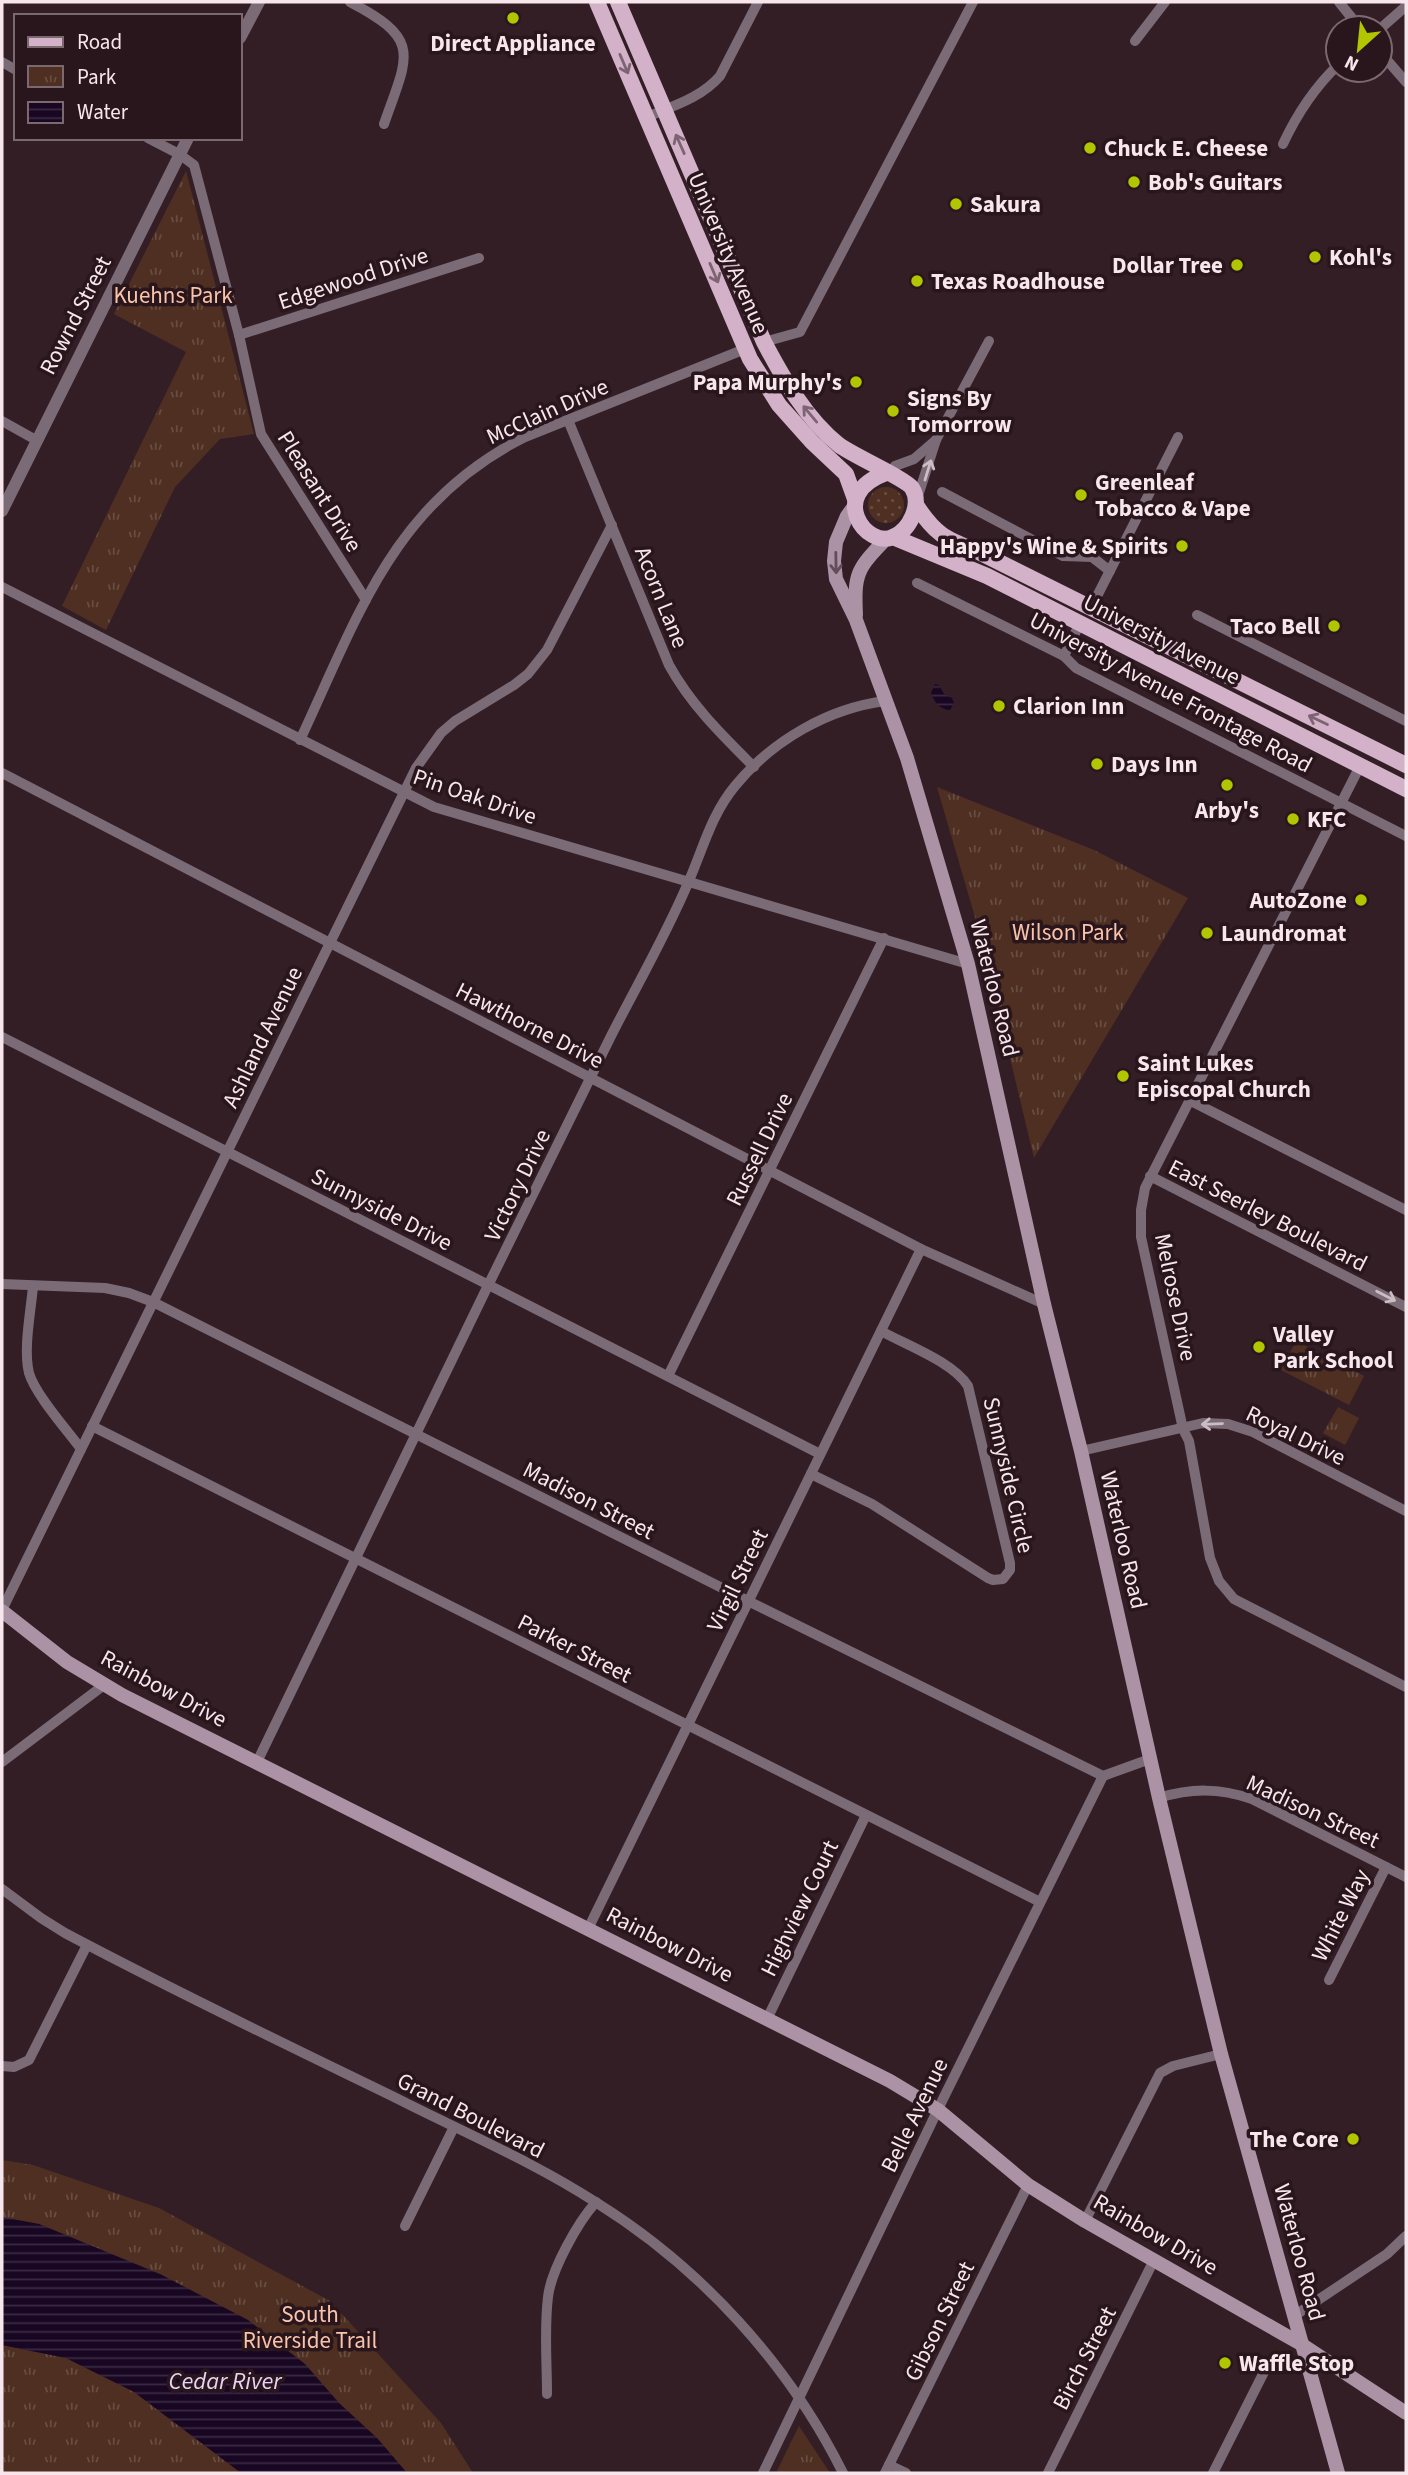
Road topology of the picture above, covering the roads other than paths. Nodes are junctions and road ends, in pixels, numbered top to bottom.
1 (259, 2) edge
2 (350, 2) edge
3 (597, 2) edge
4 (618, 2) edge
5 (758, 2) edge
6 (973, 2) edge
7 (1165, 2) edge
8 (242, 34) edge
9 (1135, 41) dead end
10 (1394, 68) edge
11 (1324, 81) edge
12 (1406, 82) edge
13 (664, 109) junction
14 (647, 117) junction
15 (384, 124) dead end
16 (152, 140) edge
17 (187, 140) edge
18 (1283, 144) dead end
19 (179, 154) junction
20 (480, 258) dead end
21 (239, 335) junction
22 (989, 341) dead end
23 (764, 342) junction
24 (745, 349) junction
25 (568, 420) junction
26 (2, 421) edge
27 (1178, 438) dead end
28 (36, 440) junction
29 (936, 440) junction
30 (888, 473) junction
31 (942, 492) dead end
32 (855, 502) junction
33 (916, 502) junction
34 (2, 511) edge
35 (612, 524) junction
36 (889, 538) junction
37 (1110, 571) junction
38 (918, 583) dead end
39 (1008, 586) junction
40 (2, 587) edge
41 (366, 600) junction
42 (1091, 608) junction
43 (1198, 615) dead end
44 (856, 620) junction
45 (1080, 623) junction
46 (1064, 656) junction
47 (886, 701) junction
48 (1406, 721) edge
49 (300, 740) junction
50 (1406, 765) edge
51 (1360, 766) junction
52 (754, 767) junction
53 (2, 773) edge
54 (1406, 776) edge
55 (1406, 789) edge
56 (404, 793) junction
57 (1341, 802) junction
58 (1406, 836) edge
59 (688, 883) junction
60 (884, 938) junction
61 (330, 943) junction
62 (968, 964) junction
63 (2, 1038) edge
64 (591, 1077) junction
65 (1189, 1100) junction
66 (227, 1152) junction
67 (770, 1170) junction
68 (1150, 1177) junction
69 (1406, 1210) edge
70 (921, 1249) junction
71 (2, 1284) edge
72 (489, 1285) junction
73 (33, 1286) junction
74 (153, 1302) junction
75 (1044, 1304) junction
76 (1406, 1307) edge
77 (881, 1331) junction
78 (668, 1376) junction
79 (92, 1426) junction
80 (1183, 1429) junction
81 (416, 1435) junction
82 (81, 1449) junction
83 (1081, 1451) junction
84 (820, 1454) junction
85 (811, 1474) junction
86 (1406, 1511) edge
87 (356, 1559) junction
88 (748, 1601) junction
89 (2, 1611) edge
90 (104, 1685) junction
91 (1406, 1687) edge
92 (687, 1726) junction
93 (1150, 1759) junction
94 (2, 1762) edge
95 (257, 1762) junction
96 (1103, 1776) junction
97 (1159, 1798) junction
98 (866, 1815) junction
99 (1386, 1867) junction
100 (1406, 1877) edge
101 (2, 1889) edge
102 (1040, 1902) junction
103 (588, 1929) junction
104 (87, 1945) junction
105 (1329, 1980) dead end
106 (766, 2019) junction
107 (1221, 2054) junction
108 (2, 2066) edge
109 (938, 2110) junction
110 (454, 2127) junction
111 (1028, 2185) junction
112 (596, 2202) junction
113 (1084, 2221) junction
114 (405, 2226) dead end
115 (1406, 2236) edge
116 (1154, 2260) junction
117 (1294, 2316) junction
118 (1301, 2344) junction
119 (1268, 2364) dead end
120 (547, 2394) dead end
121 (799, 2399) junction
122 (1406, 2413) edge
123 (887, 2469) edge
124 (764, 2473) edge
125 (843, 2473) edge
126 (906, 2473) edge
127 (1048, 2473) edge
128 (1213, 2473) edge
129 (1338, 2473) edge

1 - 8 street
2 - 15 street
3 -> 14 main road, University Avenue
4 - 13 main road, University Avenue
5 - 13 street
6 - 23 street
7 - 9 street
10 - 12 street
11 - 18 street
13 - 14 street
23 -> 13 main road, University Avenue
14 -> 24 main road, University Avenue
16 - 19 street, Pleasant Drive
17 - 19 street, Rownd Street
19 - 21 street, Pleasant Drive
19 - 28 street, Rownd Street
20 - 21 street, Edgewood Drive
21 - 41 street, Pleasant Drive
22 - 29 street
30 -> 23 main road, University Avenue
24 - 25 street, McClain Drive
24 - 32 main road, University Avenue
25 - 35 street, Acorn Lane
25 - 41 street, McClain Drive
26 - 28 street
27 - 37 street
28 - 34 street, Rownd Street
29 - 30 street
33 -> 29 street
30 - 32 main road
30 - 33 main road
31 - 37 street
32 - 36 main road
32 -> 44 main road, Waterloo Road
33 - 36 main road
33 - 42 main road, University Avenue
35 - 52 street, Acorn Lane
35 - 56 street, Ashland Avenue
36 - 39 main road, University Avenue
36 - 44 main road, Waterloo Road
37 - 42 street
38 - 46 street, University Avenue Frontage Road
39 - 42 main road
39 - 45 main road, University Avenue
40 - 49 street, Pin Oak Drive
41 - 49 street, McClain Drive
50 -> 42 main road, University Avenue
43 - 48 street
44 - 47 main road, Waterloo Road
45 - 46 street
45 - 51 main road, University Avenue
46 - 57 street, University Avenue Frontage Road
47 - 52 street, Victory Drive
47 - 62 main road, Waterloo Road
49 - 56 street, Pin Oak Drive
51 - 54 main road
51 - 55 main road, University Avenue
51 - 57 street, Melrose Drive
52 - 59 street, Victory Drive
53 - 61 street, Hawthorne Drive
56 - 59 street, Pin Oak Drive
56 - 61 street, Ashland Avenue
57 - 58 street, University Avenue Frontage Road
57 - 65 street, Melrose Drive
59 - 60 street, Pin Oak Drive
59 - 64 street, Victory Drive
60 - 62 street, Pin Oak Drive
60 - 67 street, Russell Drive
61 - 64 street, Hawthorne Drive
61 - 66 street, Ashland Avenue
62 - 75 main road, Waterloo Road
63 - 66 street, Sunnyside Drive
64 - 67 street, Hawthorne Drive
64 - 72 street, Victory Drive
65 - 68 street, Melrose Drive
65 - 69 street
66 - 72 street, Sunnyside Drive
66 - 74 street, Ashland Avenue
67 - 70 street, Hawthorne Drive
67 - 78 street, Russell Drive
68 -> 76 street, East Seerley Boulevard
68 - 80 street, Melrose Drive
70 - 75 street, Hawthorne Drive
70 - 77 street, Virgil Street
71 - 73 street, Madison Street
72 - 78 street, Sunnyside Drive
72 - 81 street, Victory Drive
73 - 74 street, Madison Street
73 - 82 street
74 - 79 street, Ashland Avenue
74 - 81 street, Madison Street
75 - 83 main road, Waterloo Road
77 - 84 street, Virgil Street
77 - 85 street, Sunnyside Circle
78 - 84 street, Sunnyside Drive
79 - 82 street, Ashland Avenue
79 - 87 street, Parker Street
80 - 83 street, Royal Drive
86 -> 80 street, Royal Drive
80 - 91 street, Melrose Drive
81 - 87 street, Victory Drive
81 - 88 street, Madison Street
82 - 89 street, Ashland Avenue
83 - 93 main road, Waterloo Road
84 - 85 street, Virgil Street
85 - 88 street, Virgil Street
87 - 92 street, Parker Street
87 - 95 street, Victory Drive
88 - 92 street, Virgil Street
88 - 96 street, Madison Street
89 - 90 main road, Rainbow Drive
90 - 94 street
90 - 95 main road, Rainbow Drive
92 - 98 street, Parker Street
92 - 103 street, Virgil Street
93 - 96 street
93 - 97 main road, Waterloo Road
95 - 103 main road, Rainbow Drive
96 - 102 street, Belle Avenue
97 - 99 street, Madison Street
97 - 107 main road, Waterloo Road
98 - 102 street, Parker Street
98 - 106 street, Highview Court
99 - 100 street, Madison Street
99 - 105 street, White Way
101 - 104 street, Grand Boulevard
102 - 109 street, Belle Avenue
103 - 106 main road, Rainbow Drive
104 - 108 street
104 - 110 street, Grand Boulevard
106 - 109 main road, Rainbow Drive
107 - 113 street
107 - 117 main road, Waterloo Road
109 - 111 main road, Rainbow Drive
109 - 121 street, Belle Avenue
110 - 112 street, Grand Boulevard
110 - 114 street
111 - 113 main road, Rainbow Drive
111 - 123 street, Gibson Street
112 - 120 street
112 - 121 street, Grand Boulevard
113 - 116 main road, Rainbow Drive
115 - 117 street
116 - 118 main road, Rainbow Drive
116 - 127 street, Birch Street
117 - 118 main road, Waterloo Road
118 - 122 main road, Rainbow Drive
118 - 129 main road, Waterloo Road
119 - 128 street
121 - 124 street, Belle Avenue
121 - 125 street, Grand Boulevard
123 - 126 street

